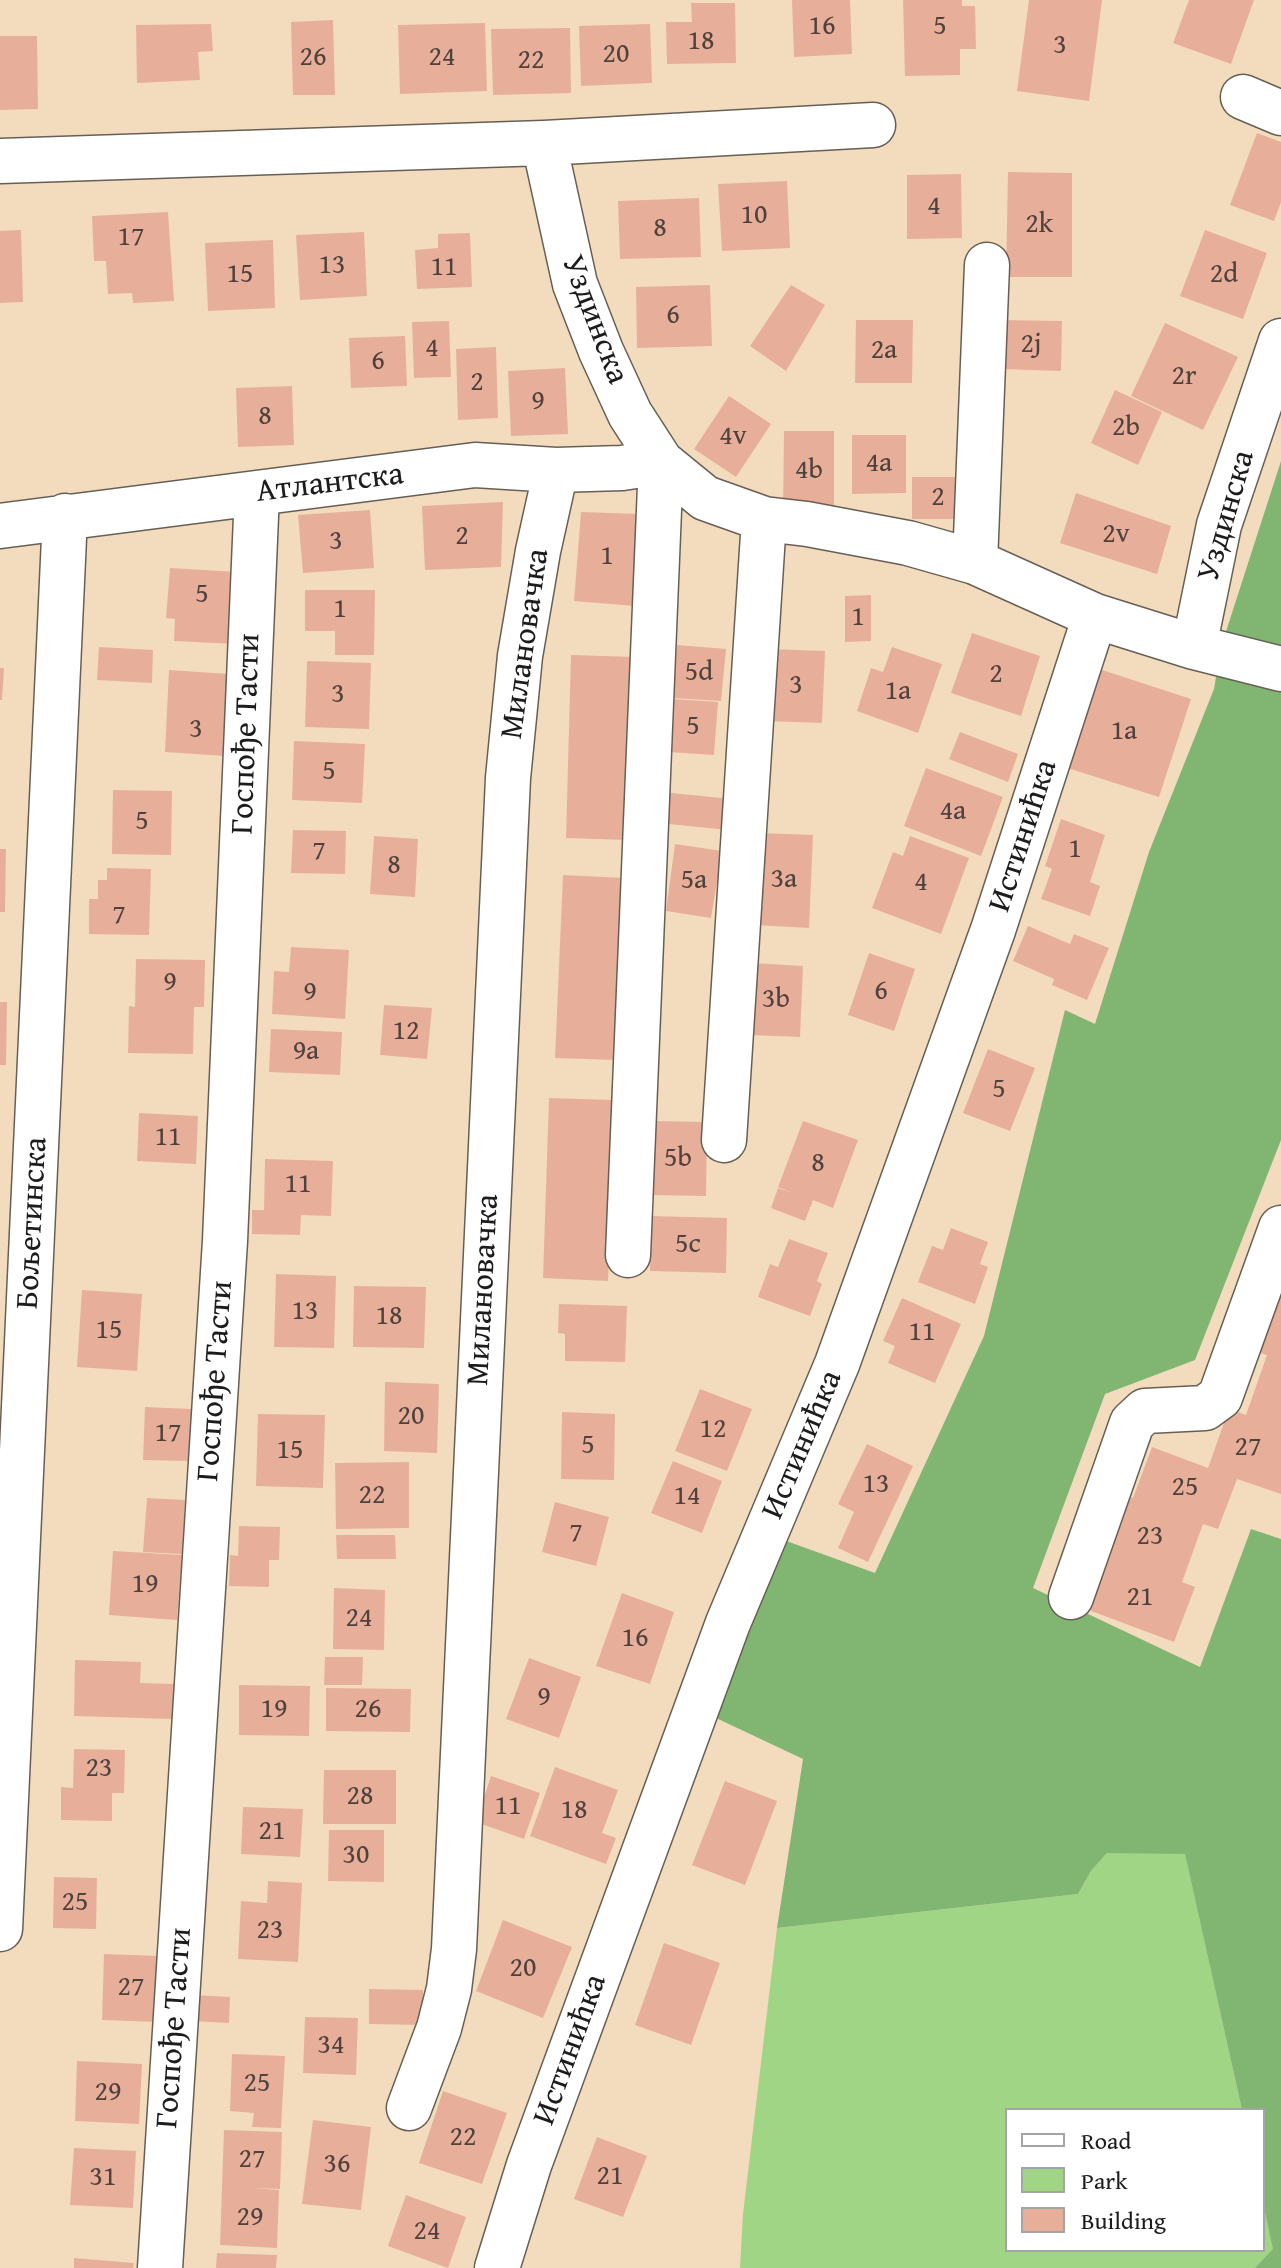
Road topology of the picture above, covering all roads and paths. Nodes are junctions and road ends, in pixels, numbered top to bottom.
1 (873, 125) dead end
2 (544, 143) junction
3 (0, 161) edge
4 (987, 265) dead end
5 (1281, 341) edge
6 (661, 462) junction
7 (556, 470) junction
8 (257, 493) junction
9 (65, 516) junction
10 (764, 519) junction
11 (0, 526) edge
12 (975, 562) junction
13 (1095, 616) junction
14 (1194, 647) junction
15 (1281, 669) edge
16 (724, 1140) dead end
17 (1281, 1228) edge
18 (628, 1255) dead end
19 (1071, 1597) dead end
20 (0, 1929) edge
21 (409, 2108) dead end
22 (160, 2268) edge
23 (497, 2268) edge

1 - 2 street
2 - 3 street
2 - 6 street, Уздинска
4 - 12 street
5 - 14 street, Уздинска
6 - 7 street, Атлантска
6 - 10 street, Уздинска
6 - 18 street
7 - 8 street, Атлантска
7 - 21 street, Милановачка
8 - 9 street, Атлантска
8 - 22 street, Госпође Тасти
9 - 11 street, Атлантска
9 - 20 street, Бољетинска
10 - 12 street, Уздинска
10 - 16 street
12 - 13 street, Уздинска
13 - 14 street, Уздинска
13 - 23 street, Истинићка
14 - 15 street, Уздинска
17 - 19 street

